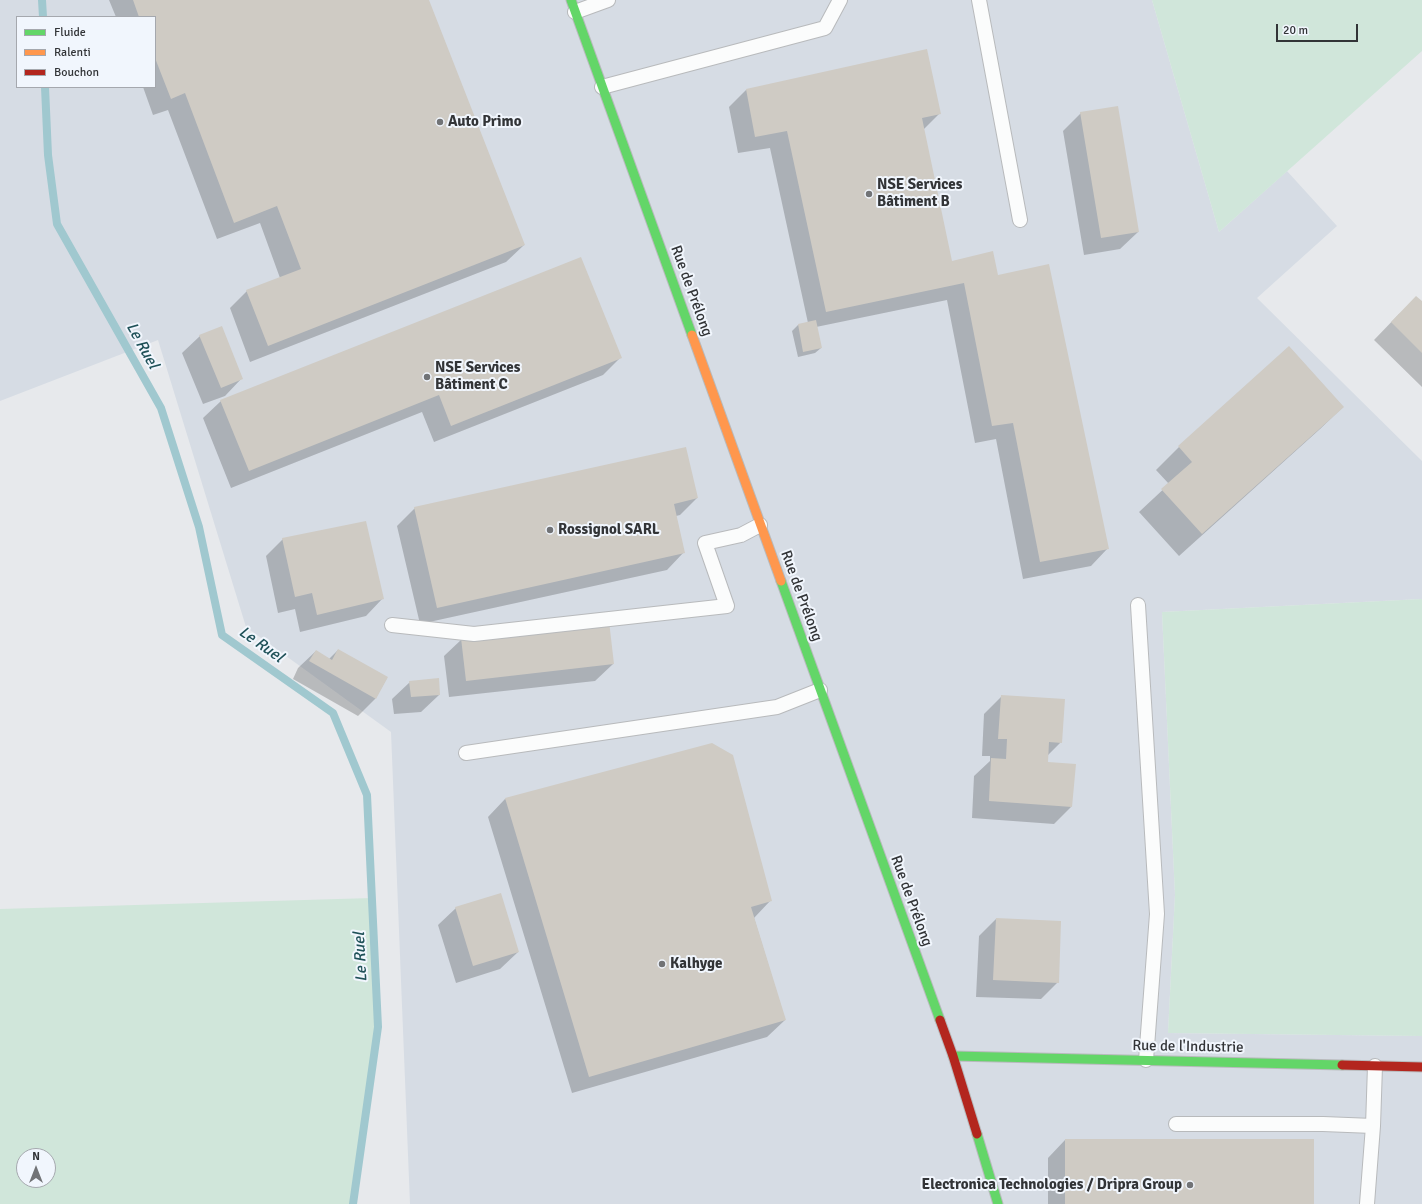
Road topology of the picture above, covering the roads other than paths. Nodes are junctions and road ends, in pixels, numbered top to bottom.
1 (608, 0) edge
2 (840, 0) edge
3 (979, 0) edge
4 (573, 6) edge
5 (602, 87) junction
6 (1020, 220) dead end
7 (760, 525) junction
8 (1138, 605) dead end
9 (392, 625) dead end
10 (820, 690) junction
11 (466, 753) dead end
12 (952, 1056) junction
13 (1146, 1060) junction
14 (1375, 1066) junction
15 (1422, 1066) edge
16 (1176, 1124) dead end
17 (1373, 1126) junction
18 (998, 1204) edge
19 (1367, 1204) edge

1 - 4 lane
2 - 5 lane
3 - 6 lane
4 - 5 street, Rue de Prélong
5 - 7 street, Rue de Prélong
7 - 9 lane
7 - 10 street, Rue de Prélong
8 - 13 lane
10 - 11 lane
10 - 12 street, Rue de Prélong
12 - 13 street, Rue de l'Industrie
12 - 18 street, Rue de Prélong
13 - 14 street, Rue de l'Industrie
14 - 15 street, Rue de l'Industrie
14 - 17 lane
16 - 17 lane
17 - 19 lane

